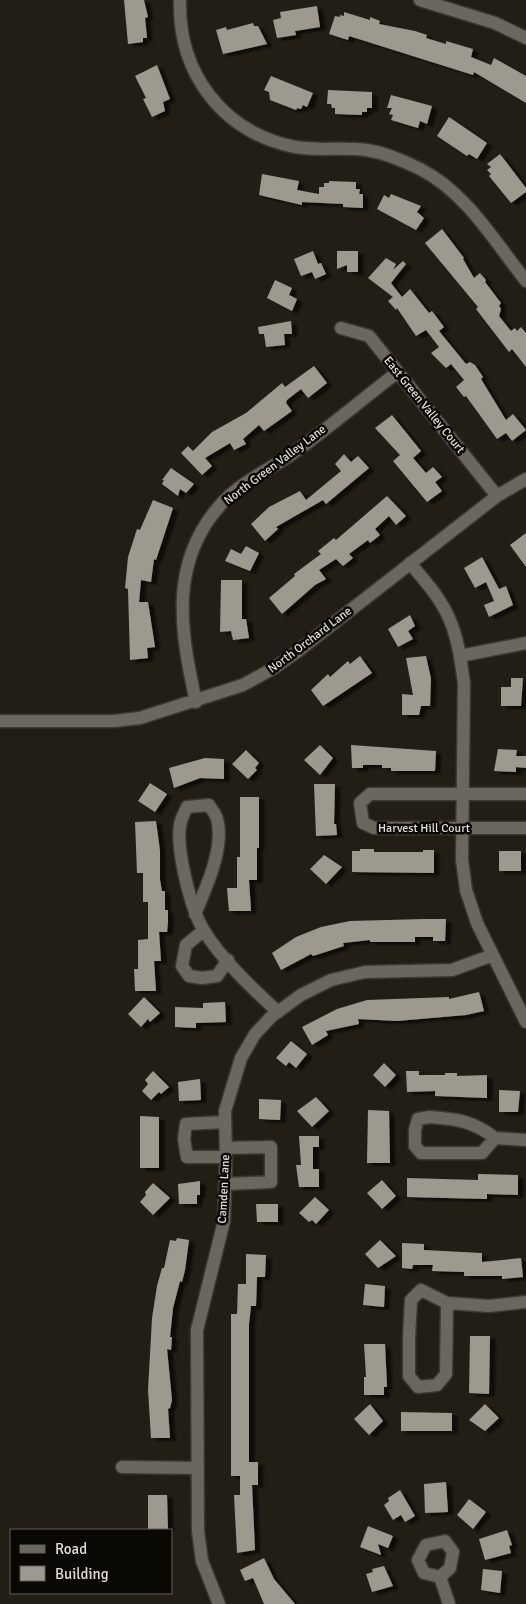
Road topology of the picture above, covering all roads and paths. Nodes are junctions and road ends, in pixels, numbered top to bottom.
1 (180, 0) edge
2 (420, 0) edge
3 (526, 38) edge
4 (526, 281) edge
5 (341, 328) dead end
6 (398, 372) junction
7 (526, 479) edge
8 (497, 496) junction
9 (410, 563) junction
10 (526, 643) edge
11 (460, 656) junction
12 (196, 702) junction
13 (0, 721) edge
14 (462, 794) junction
15 (526, 794) edge
16 (462, 828) junction
17 (526, 828) edge
18 (195, 914) junction
19 (203, 930) junction
20 (493, 955) junction
21 (228, 960) junction
22 (278, 1012) junction
23 (525, 1016) edge
24 (225, 1122) junction
25 (495, 1138) junction
26 (526, 1140) edge
27 (226, 1153) junction
28 (225, 1184) junction
29 (526, 1302) edge
30 (446, 1303) junction
31 (122, 1467) dead end
32 (198, 1468) junction
33 (440, 1577) dead end
34 (219, 1604) edge
35 (449, 1604) edge

1 - 4 street
2 - 3 street
5 - 6 street, East Green Valley Court
6 - 8 street, East Green Valley Court
6 - 12 street, North Green Valley Lane
7 - 8 street, North Orchard Lane
8 - 9 street, North Orchard Lane
9 - 11 street
9 - 12 street, North Orchard Lane
10 - 11 street
11 - 14 street
12 - 13 street, North Orchard Lane
14 - 15 street, Harvest Hill Court
14 - 16 street
14 - 16 street, Harvest Hill Court
16 - 17 street, Harvest Hill Court
16 - 20 street
18 - 18 street
18 - 19 street
19 - 21 street
19 - 21 street
20 - 22 street, Camden Lane
20 - 23 street
21 - 22 street
22 - 24 street, Camden Lane
24 - 27 street, Camden Lane
24 - 27 street
25 - 25 street
25 - 26 street
27 - 28 street, Camden Lane
27 - 28 street
28 - 32 street, Camden Lane
29 - 30 street
30 - 30 street
31 - 32 street
32 - 34 street, Camden Lane
33 - 35 street

